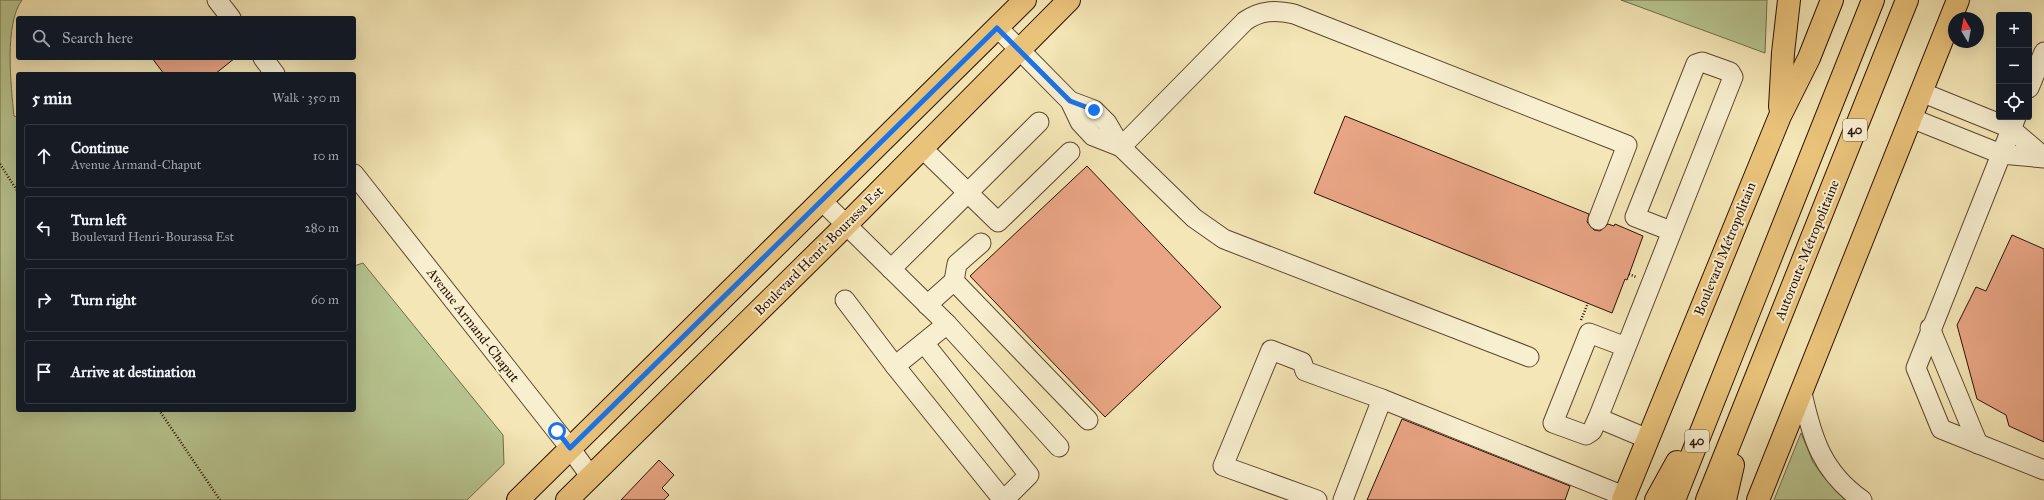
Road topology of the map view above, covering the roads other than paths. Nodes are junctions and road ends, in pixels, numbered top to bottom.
1 (217, 0) edge
2 (1025, 0) edge
3 (1069, 0) edge
4 (1789, 0) edge
5 (1832, 0) edge
6 (1873, 0) edge
7 (1907, 0) edge
8 (1958, 0) edge
9 (229, 16) edge
10 (997, 28) junction
11 (1020, 50) junction
12 (2044, 52) edge
13 (264, 60) edge
14 (274, 72) edge
15 (2031, 84) edge
16 (1921, 92) junction
17 (1780, 116) junction
18 (1911, 118) junction
19 (1039, 122) dead end
20 (2013, 123) edge
21 (1121, 147) junction
22 (922, 148) junction
23 (1070, 152) dead end
24 (2001, 154) junction
25 (2044, 158) edge
26 (356, 177) edge
27 (968, 193) junction
28 (821, 200) junction
29 (1598, 220) dead end
30 (847, 224) junction
31 (1671, 231) junction
32 (981, 243) dead end
33 (891, 269) junction
34 (954, 280) junction
35 (845, 300) dead end
36 (927, 306) junction
37 (947, 324) junction
38 (1930, 328) junction
39 (924, 343) junction
40 (1626, 347) junction
41 (1529, 358) dead end
42 (895, 366) junction
43 (1721, 383) junction
44 (1752, 388) junction
45 (1802, 393) junction
46 (1382, 399) junction
47 (1598, 418) junction
48 (1088, 420) dead end
49 (1648, 439) junction
50 (1978, 444) junction
51 (1059, 447) dead end
52 (570, 448) junction
53 (2044, 470) edge
54 (590, 477) junction
55 (1624, 498) edge
56 (518, 500) edge
57 (567, 500) edge
58 (1003, 500) edge
59 (1317, 500) edge
60 (1343, 500) edge
61 (1656, 500) edge
62 (1674, 500) edge
63 (1707, 500) edge
64 (1725, 500) edge
65 (1758, 500) edge
66 (1862, 500) edge

1 - 9 street
2 - 10 main road
3 - 11 main road, Boulevard Henri-Bourassa Est
4 - 17 main road
5 - 17 main road, Boulevard Métropolitain
6 - 43 main road, 40
7 - 44 main road, Autoroute Métropolitaine / 40
8 - 16 main road
10 - 11 street
10 - 28 main road
11 - 21 street
11 - 22 main road, Boulevard Henri-Bourassa Est
12 - 15 street
13 - 14 street
16 - 18 main road
16 - 20 street
17 - 49 main road, Boulevard Métropolitain
18 - 24 street
18 - 45 main road
19 - 27 street
20 - 24 street
20 - 25 street
21 - 29 street
21 - 41 street
22 - 27 street
22 - 30 main road, Boulevard Henri-Bourassa Est
23 - 27 street
24 - 25 street
24 - 38 street
26 - 52 street, Avenue Armand-Chaput
27 - 33 street
28 - 30 street
28 - 52 main road
30 - 33 street
30 - 54 main road, Boulevard Henri-Bourassa Est
31 - 31 street
31 - 40 street
32 - 34 street
33 - 36 street
34 - 36 street
34 - 48 street
35 - 42 street
36 - 37 street
37 - 39 street
37 - 51 street
38 - 50 street
38 - 50 street
39 - 42 street
39 - 58 street
40 - 47 street
40 - 47 street
42 - 58 street
43 - 61 main road
43 - 62 main road, 40
44 - 63 main road, Autoroute Métropolitaine / 40
44 - 64 main road
45 - 65 main road
45 - 66 street
46 - 55 street
46 - 59 street
46 - 60 street
47 - 49 street
49 - 55 main road, Boulevard Métropolitain
50 - 53 street
52 - 54 street, Avenue Armand-Chaput
52 - 56 main road
54 - 57 main road, Boulevard Henri-Bourassa Est

